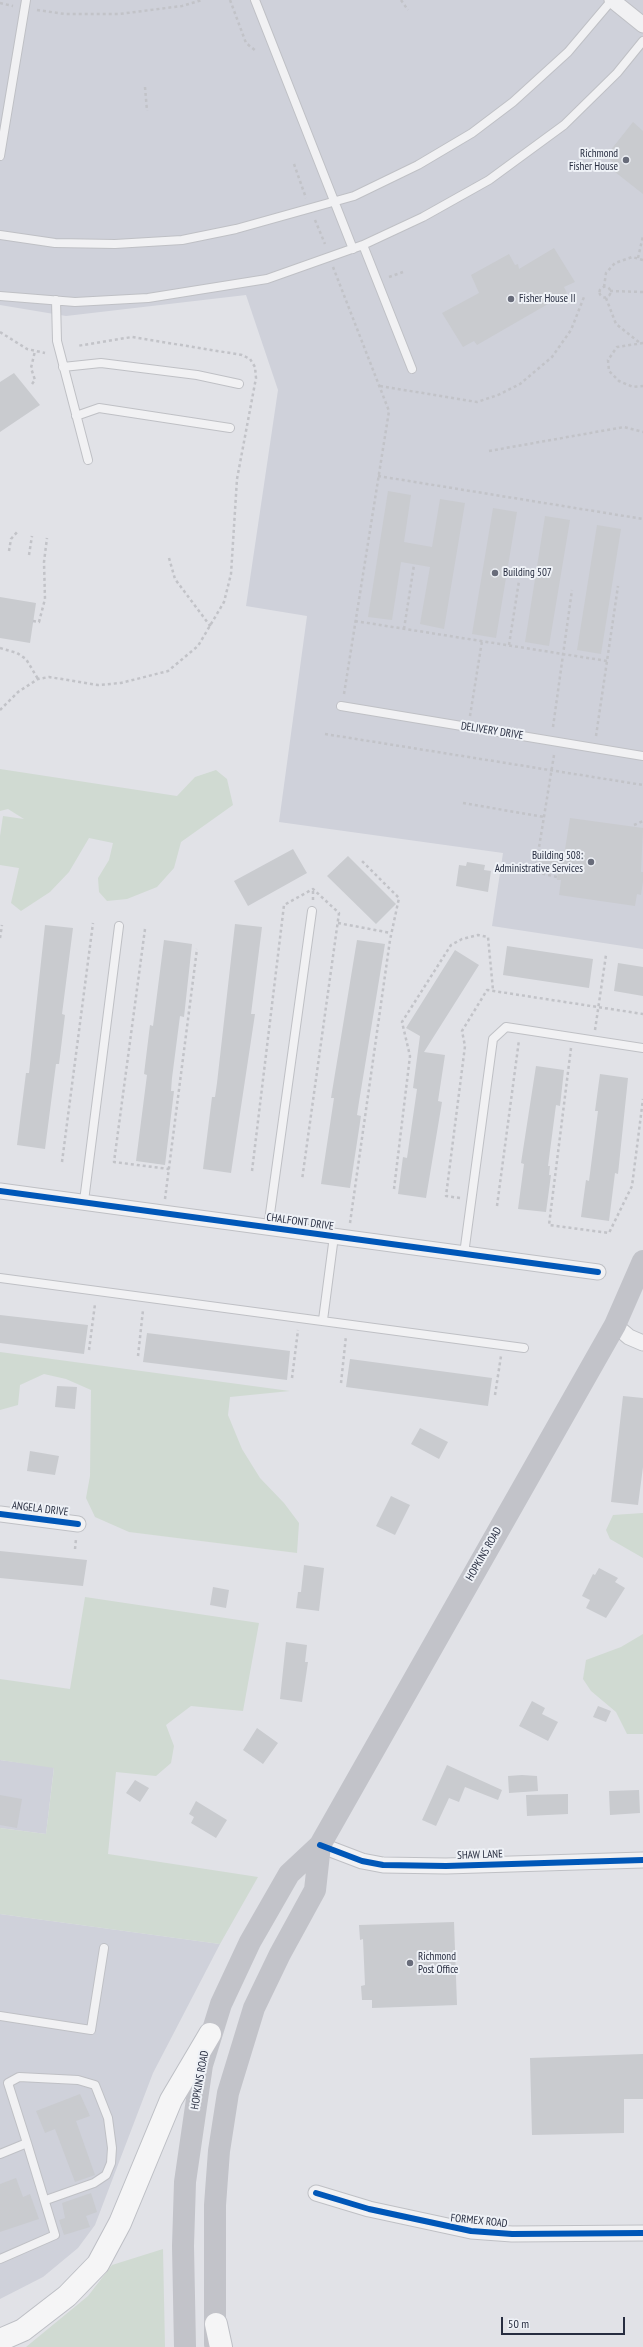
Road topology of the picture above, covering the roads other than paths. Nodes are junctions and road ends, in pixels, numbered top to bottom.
1 (26, 0) edge
2 (255, 0) edge
3 (612, 0) edge
4 (643, 24) edge
5 (643, 41) edge
6 (0, 156) edge
7 (335, 201) junction
8 (0, 235) edge
9 (363, 245) junction
10 (352, 249) junction
11 (0, 296) edge
12 (56, 300) junction
13 (64, 367) junction
14 (412, 370) dead end
15 (239, 384) dead end
16 (76, 416) junction
17 (230, 428) dead end
18 (88, 460) dead end
19 (341, 706) road end
20 (643, 756) edge
21 (312, 910) dead end
22 (119, 926) dead end
23 (643, 1048) edge
24 (0, 1191) edge
25 (84, 1201) junction
26 (268, 1228) junction
27 (334, 1236) junction
28 (464, 1254) junction
29 (643, 1261) edge
30 (598, 1272) dead end
31 (0, 1278) edge
32 (323, 1320) junction
33 (615, 1325) junction
34 (643, 1343) edge
35 (524, 1348) dead end
36 (0, 1514) edge
37 (78, 1524) dead end
38 (320, 1845) junction
39 (643, 1860) edge
40 (104, 1948) dead end
41 (0, 2016) edge
42 (210, 2034) junction
43 (0, 2080) edge
44 (8, 2083) junction
45 (27, 2143) junction
46 (0, 2154) edge
47 (316, 2193) dead end
48 (46, 2200) junction
49 (643, 2233) edge
50 (0, 2259) edge
51 (216, 2324) junction
52 (0, 2340) edge
53 (185, 2347) edge
54 (215, 2347) edge
55 (221, 2347) edge

1 - 6 lane
2 - 7 lane
3 - 4 street
3 - 7 lane
5 - 9 lane
7 - 8 lane
7 - 10 lane
9 - 10 lane
9 - 14 lane
10 - 12 lane
11 - 12 lane
12 - 13 lane
13 - 15 lane
13 - 16 lane
16 - 17 lane
16 - 18 lane
19 - 20 lane, DELIVERY DRIVE
21 - 26 lane
22 - 25 lane
23 - 28 lane
24 - 25 street, CHALFONT DRIVE
25 - 26 street, CHALFONT DRIVE
26 - 27 street, CHALFONT DRIVE
27 - 28 street, CHALFONT DRIVE
27 - 32 lane
28 - 30 street, CHALFONT DRIVE
29 - 33 main road, HOPKINS ROAD
31 - 32 lane
32 - 35 lane
33 - 34 street
33 - 38 main road, HOPKINS ROAD
36 - 37 street, ANGELA DRIVE
38 - 39 street, SHAW LANE
38 - 42 main road, HOPKINS ROAD
38 - 51 main road, HOPKINS ROAD
40 - 41 lane
42 - 52 main road
42 - 53 main road, HOPKINS ROAD
43 - 44 lane
44 - 45 lane
44 - 48 lane
45 - 46 lane
45 - 48 lane
47 - 49 street, FORMEX ROAD
48 - 50 lane
51 - 54 main road, HOPKINS ROAD
51 - 55 main road

